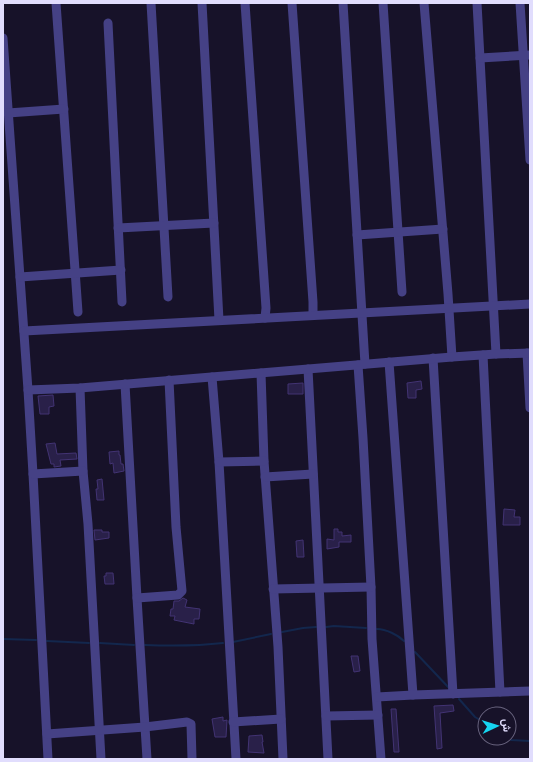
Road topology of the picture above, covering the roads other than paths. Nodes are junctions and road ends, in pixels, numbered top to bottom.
1 (56, 3) edge
2 (151, 3) edge
3 (202, 3) edge
4 (245, 3) edge
5 (292, 3) edge
6 (343, 3) edge
7 (383, 3) edge
8 (424, 3) edge
9 (477, 3) edge
10 (520, 3) edge
11 (108, 23) dead end
12 (3, 38) edge
13 (527, 55) edge
14 (480, 58) junction
15 (528, 107) edge
16 (64, 109) junction
17 (8, 113) junction
18 (530, 160) edge
19 (214, 223) junction
20 (164, 226) junction
21 (118, 228) junction
22 (443, 229) junction
23 (398, 232) junction
24 (357, 235) junction
25 (121, 270) junction
26 (75, 274) junction
27 (20, 277) junction
28 (402, 292) dead end
29 (168, 297) dead end
30 (122, 302) dead end
31 (530, 304) edge
32 (493, 306) junction
33 (449, 308) junction
34 (78, 312) dead end
35 (362, 312) junction
36 (313, 315) junction
37 (265, 318) junction
38 (219, 320) junction
39 (24, 331) junction
40 (528, 353) edge
41 (496, 354) junction
42 (483, 355) junction
43 (452, 357) junction
44 (433, 358) junction
45 (389, 362) junction
46 (361, 364) junction
47 (308, 369) junction
48 (261, 373) junction
49 (212, 377) junction
50 (169, 380) junction
51 (125, 384) junction
52 (80, 388) junction
53 (28, 390) junction
54 (530, 408) edge
55 (264, 461) junction
56 (219, 462) junction
57 (83, 471) junction
58 (34, 474) junction
59 (313, 474) junction
60 (265, 477) junction
61 (371, 587) junction
62 (319, 588) junction
63 (273, 589) junction
64 (137, 598) junction
65 (530, 691) edge
66 (500, 692) junction
67 (453, 694) junction
68 (413, 695) junction
69 (377, 697) junction
70 (378, 715) junction
71 (326, 716) junction
72 (282, 720) junction
73 (233, 722) junction
74 (145, 727) junction
75 (100, 730) junction
76 (47, 734) junction
77 (48, 759) edge
78 (101, 759) edge
79 (147, 759) edge
80 (192, 759) edge
81 (236, 759) edge
82 (283, 759) edge
83 (328, 759) edge
84 (381, 759) edge

1 - 16 street
2 - 20 street
3 - 19 street
4 - 37 street
5 - 36 street
6 - 24 street
7 - 23 street
8 - 22 street
9 - 14 street
10 - 13 street
11 - 21 street
12 - 17 street
13 - 14 street
13 - 15 street
14 - 32 street
15 - 18 street
16 - 17 street
16 - 26 street
17 - 27 street
19 - 20 street
19 - 38 street
20 - 21 street
20 - 29 street
21 - 25 street
22 - 23 street
22 - 33 street
23 - 24 street
23 - 28 street
24 - 35 street
25 - 26 street
25 - 30 street
26 - 27 street
26 - 34 street
27 - 39 street
31 - 32 street
32 - 33 street
32 - 41 street
33 - 35 street
33 - 43 street
35 - 36 street
35 - 46 street
36 - 37 street
37 - 38 street
38 - 39 street
39 - 53 street
40 - 41 street
40 - 54 street
41 - 42 street
42 - 43 street
42 - 66 street
43 - 44 street
44 - 45 street
44 - 67 street
45 - 46 street
45 - 68 street
46 - 47 street
46 - 61 street
47 - 48 street
47 - 59 street
48 - 49 street
48 - 55 street
49 - 50 street
49 - 56 street
50 - 51 street
50 - 64 street
51 - 52 street
51 - 64 street
52 - 53 street
52 - 57 street
53 - 58 street
55 - 56 street
55 - 60 street
56 - 73 street
57 - 58 street
57 - 75 street
58 - 76 street
59 - 60 street
59 - 62 street
60 - 63 street
61 - 62 street
61 - 69 street
62 - 63 street
62 - 71 street
63 - 72 street
64 - 74 street
65 - 66 street
66 - 67 street
67 - 68 street
68 - 69 street
69 - 70 street
70 - 71 street
70 - 84 street
71 - 83 street
72 - 73 street
72 - 82 street
73 - 81 street
74 - 75 street
74 - 79 street
74 - 80 street
75 - 76 street
75 - 78 street
76 - 77 street

